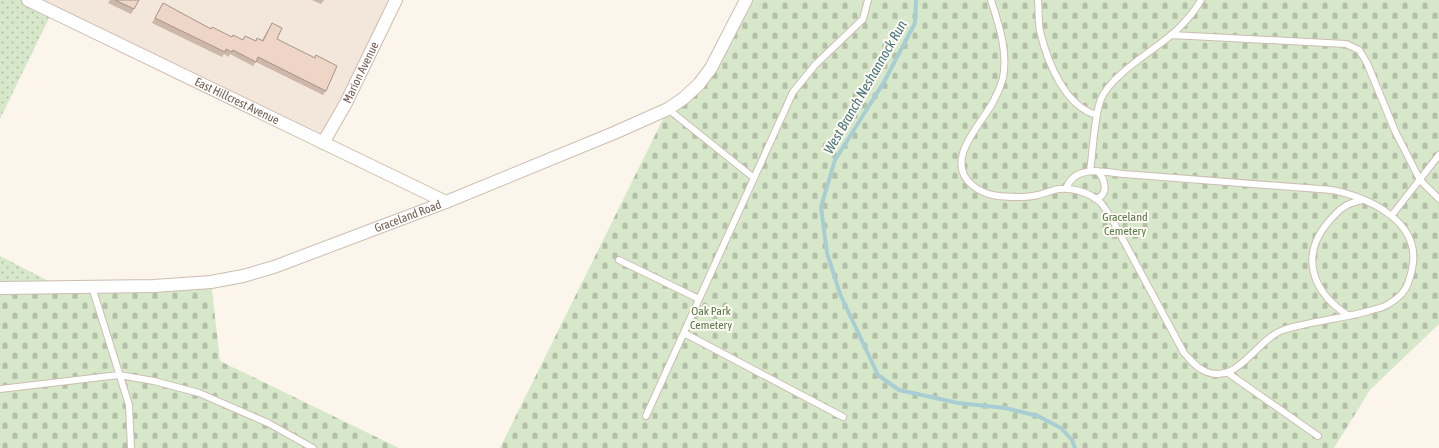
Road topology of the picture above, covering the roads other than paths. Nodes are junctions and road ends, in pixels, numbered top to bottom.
1 (396, 0) edge
2 (746, 0) edge
3 (868, 0) edge
4 (991, 0) edge
5 (1038, 0) edge
6 (1201, 0) edge
7 (33, 1) edge
8 (1171, 34) junction
9 (668, 109) junction
10 (1097, 115) junction
11 (323, 143) junction
12 (1439, 155) edge
13 (1094, 171) junction
14 (754, 178) junction
15 (1420, 180) junction
16 (1066, 189) junction
17 (1095, 199) junction
18 (1362, 200) junction
19 (1439, 200) edge
20 (446, 202) junction
21 (1392, 215) junction
22 (619, 260) dead end
23 (92, 287) junction
24 (0, 288) edge
25 (699, 300) junction
26 (1349, 316) junction
27 (684, 333) junction
28 (1228, 373) junction
29 (119, 375) junction
30 (0, 389) edge
31 (646, 416) dead end
32 (843, 417) dead end
33 (1318, 436) dead end
34 (131, 448) edge
35 (312, 448) edge

1 - 11 street, Marion Avenue
2 - 9 street, Graceland Road
3 - 14 lane
4 - 16 lane
5 - 10 lane
6 - 8 lane
7 - 11 street, East Hillcrest Avenue
8 - 10 lane
8 - 15 lane
9 - 14 lane
9 - 20 street, Graceland Road
10 - 13 lane
11 - 20 street, East Hillcrest Avenue
12 - 15 lane
13 - 16 lane
13 - 17 lane
13 - 18 lane
14 - 25 lane
15 - 19 lane
15 - 21 lane
16 - 17 lane
17 - 28 lane
18 - 21 lane
18 - 26 lane
20 - 23 street, Graceland Road
21 - 26 lane
22 - 25 lane
23 - 24 street, Graceland Road
23 - 29 lane
25 - 27 lane
26 - 28 lane
27 - 31 lane
27 - 32 lane
28 - 33 lane
29 - 30 lane
29 - 34 lane
29 - 35 lane

